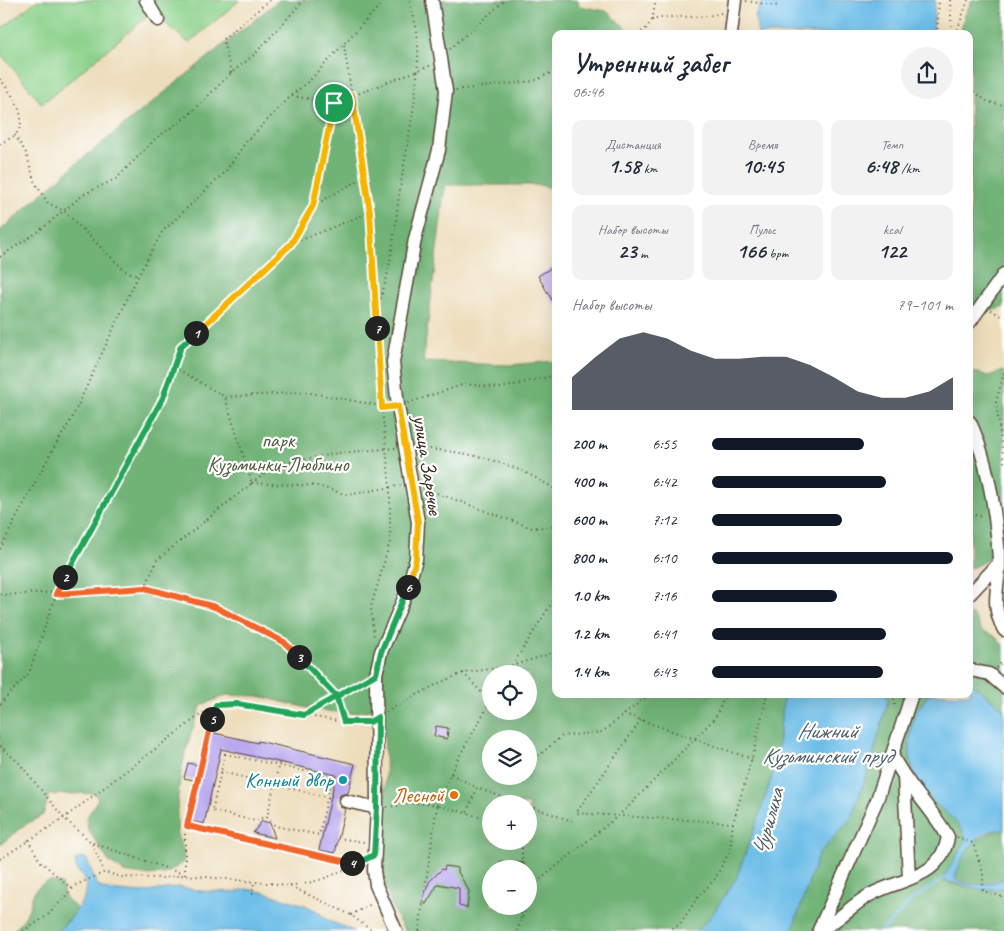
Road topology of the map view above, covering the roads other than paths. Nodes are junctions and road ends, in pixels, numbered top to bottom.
1 (146, 0) edge
2 (432, 0) edge
3 (734, 5) edge
4 (158, 20) dead end
5 (731, 30) edge
6 (1004, 274) edge
7 (973, 318) edge
8 (973, 429) edge
9 (1001, 561) edge
10 (973, 591) edge
11 (1004, 630) edge
12 (973, 671) edge
13 (1004, 686) edge
14 (911, 698) edge
15 (892, 755) junction
16 (904, 776) junction
17 (346, 801) dead end
18 (377, 808) junction
19 (909, 879) junction
20 (820, 930) edge
21 (396, 931) edge

1 - 4 street
2 - 18 street, улица Заречье
3 - 5 street
6 - 7 street
8 - 9 street
9 - 10 street
9 - 11 street
12 - 13 street
14 - 15 street
15 - 16 street
15 - 20 street
16 - 19 street
16 - 19 street
17 - 18 street
18 - 21 street, улица Заречье
19 - 20 street

